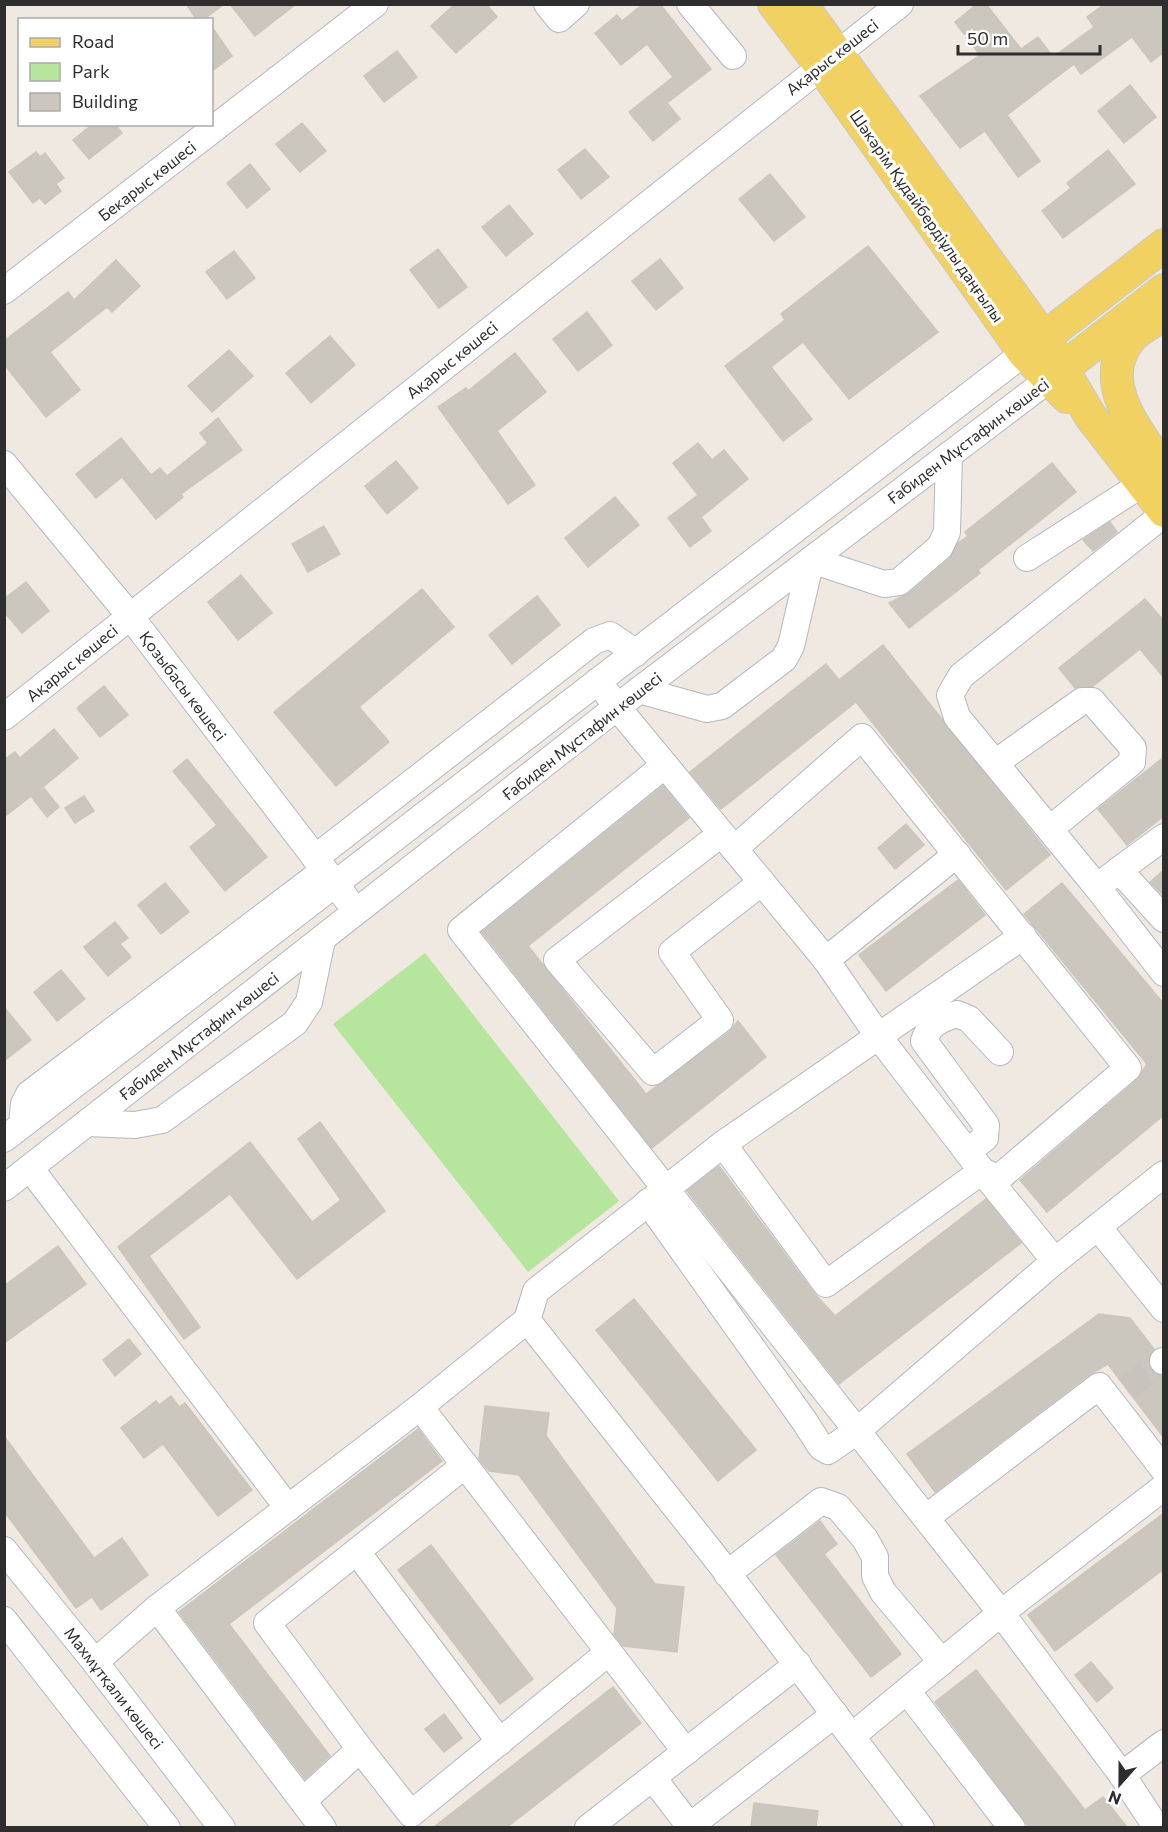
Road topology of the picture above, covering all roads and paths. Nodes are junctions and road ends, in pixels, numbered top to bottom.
1 (375, 4) edge
2 (547, 4) edge
3 (576, 4) edge
4 (690, 4) edge
5 (774, 4) edge
6 (801, 4) edge
7 (900, 4) edge
8 (733, 56) dead end
9 (829, 59) junction
10 (1164, 245) edge
11 (1164, 290) edge
12 (4, 291) edge
13 (1164, 314) edge
14 (1034, 345) junction
15 (1056, 374) junction
16 (949, 455) junction
17 (4, 464) edge
18 (1153, 477) edge
19 (1164, 513) edge
20 (1027, 558) dead end
21 (811, 560) junction
22 (130, 616) junction
23 (636, 653) junction
24 (598, 681) junction
25 (639, 690) junction
26 (617, 707) junction
27 (4, 717) edge
28 (995, 763) junction
29 (665, 765) junction
30 (1050, 829) junction
31 (1164, 837) edge
32 (728, 842) junction
33 (957, 854) junction
34 (1119, 870) junction
35 (325, 871) junction
36 (762, 882) junction
37 (1097, 887) junction
38 (356, 912) junction
39 (1164, 919) edge
40 (1023, 936) junction
41 (322, 940) junction
42 (826, 960) junction
43 (1164, 973) edge
44 (879, 1037) junction
45 (1000, 1052) dead end
46 (87, 1123) junction
47 (14, 1132) edge
48 (723, 1144) junction
49 (975, 1162) junction
50 (30, 1168) junction
51 (1164, 1174) edge
52 (6, 1189) edge
53 (657, 1196) junction
54 (1098, 1227) junction
55 (1055, 1261) junction
56 (1164, 1310) edge
57 (527, 1320) junction
58 (420, 1407) junction
59 (857, 1431) junction
60 (465, 1465) junction
61 (1164, 1470) edge
62 (1164, 1487) edge
63 (288, 1508) junction
64 (927, 1517) junction
65 (4, 1550) edge
66 (357, 1552) junction
67 (727, 1574) junction
68 (157, 1608) junction
69 (1001, 1613) junction
70 (4, 1620) edge
71 (609, 1653) junction
72 (95, 1662) junction
73 (942, 1662) junction
74 (798, 1664) junction
75 (907, 1691) junction
76 (835, 1714) junction
77 (852, 1737) junction
78 (500, 1742) junction
79 (1164, 1743) edge
80 (360, 1749) junction
81 (686, 1752) junction
82 (1122, 1775) junction
83 (653, 1778) junction
84 (303, 1801) junction
85 (167, 1827) edge
86 (222, 1827) edge
87 (323, 1827) edge
88 (588, 1827) edge
89 (690, 1827) edge
90 (921, 1827) edge
91 (1012, 1827) edge
92 (1157, 1827) edge

1 - 12 street, Бекарыс көшесі
2 - 3 street
4 - 8 street
5 - 9 main road, Шәкәрім Құдайбердіұлы даңғылы
6 - 9 main road, Шәкәрім Құдайбердіұлы даңғылы
7 - 9 street, Ақарыс көшесі
9 - 14 main road, Шәкәрім Құдайбердіұлы даңғылы
9 - 22 street, Ақарыс көшесі
10 - 14 main road, Ғабиден Мұстафин көшесі
11 - 15 main road, Ғабиден Мұстафин көшесі
13 - 18 main road
14 - 15 main road, Шәкәрім Құдайбердіұлы даңғылы
14 - 23 street, Ғабиден Мұстафин көшесі
15 - 16 street, Ғабиден Мұстафин көшесі
15 - 18 main road, Шәкәрім Құдайбердіұлы даңғылы
16 - 21 street, Ғабиден Мұстафин көшесі
16 - 21 street
17 - 22 street, Қозыбасы көшесі
18 - 19 main road, Шәкәрім Құдайбердіұлы даңғылы
18 - 20 street
19 - 28 street
21 - 25 street, Ғабиден Мұстафин көшесі
21 - 25 street
22 - 27 street, Ақарыс көшесі
22 - 35 street, Қозыбасы көшесі
23 - 24 street, Ғабиден Мұстафин көшесі
23 - 35 street
24 - 26 street
24 - 35 street, Ғабиден Мұстафин көшесі
25 - 26 street, Ғабиден Мұстафин көшесі
26 - 29 street
26 - 38 street, Ғабиден Мұстафин көшесі
28 - 30 street
28 - 30 street
29 - 32 street
29 - 53 street
30 - 37 street
31 - 34 street
32 - 33 street
32 - 36 street
32 - 36 street
33 - 40 street
33 - 42 street
34 - 37 street
34 - 39 street
35 - 38 street, Қозыбасы көшесі
35 - 47 street, Ғабиден Мұстафин көшесі
36 - 42 street
37 - 43 street
38 - 41 street, Ғабиден Мұстафин көшесі
40 - 44 street
40 - 49 street
41 - 46 street, Ғабиден Мұстафин көшесі
41 - 46 street
42 - 44 street
44 - 48 street
44 - 49 street
45 - 49 street
46 - 50 street, Ғабиден Мұстафин көшесі
48 - 49 street
48 - 53 street
49 - 55 street
50 - 52 street, Ғабиден Мұстафин көшесі
50 - 63 street
51 - 54 street
53 - 57 street
53 - 59 street
53 - 59 street
54 - 55 street
54 - 56 street
55 - 59 street
57 - 58 street
57 - 67 street
58 - 60 street
58 - 63 street
59 - 64 street
60 - 66 street
60 - 71 street
61 - 64 street
62 - 69 street
63 - 68 street
64 - 69 street
65 - 72 street, Махмұтқали көшесі
66 - 78 street
66 - 80 street
67 - 73 street
67 - 74 street
68 - 72 street
68 - 84 street
69 - 73 street
69 - 82 street
70 - 85 street
71 - 78 street
71 - 81 street
72 - 86 street, Махмұтқали көшесі
73 - 75 street
74 - 76 street
74 - 81 street
75 - 77 street
75 - 91 street
76 - 77 street
76 - 89 street
77 - 90 street
78 - 80 street
79 - 82 street
80 - 84 street
81 - 83 street
82 - 92 street
83 - 88 street
83 - 89 street
84 - 87 street

